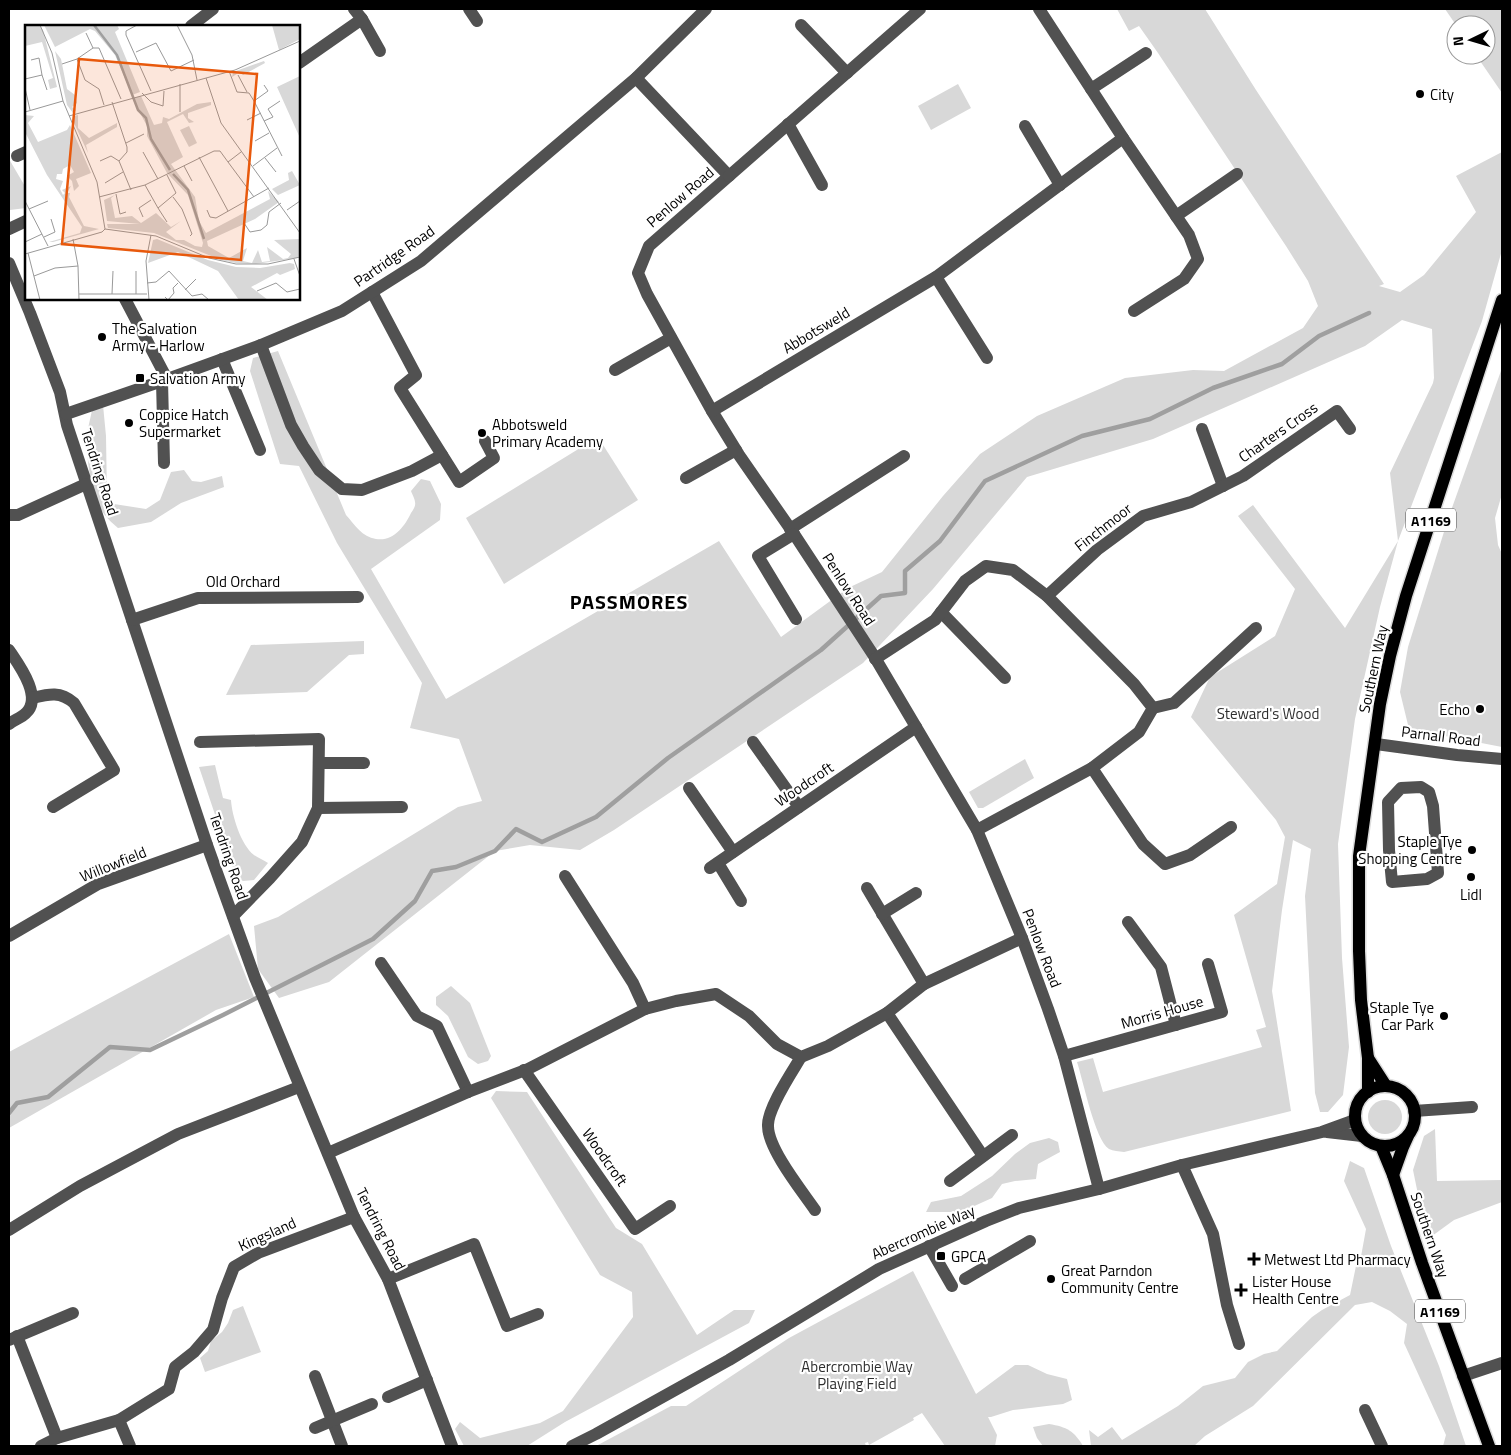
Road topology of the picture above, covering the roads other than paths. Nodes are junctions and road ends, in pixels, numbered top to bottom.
1 (213, 9) edge
2 (468, 9) edge
3 (706, 9) edge
4 (920, 9) edge
5 (1039, 9) edge
6 (358, 14) edge
7 (477, 21) dead end
8 (193, 25) edge
9 (801, 25) dead end
10 (380, 51) dead end
11 (1146, 53) dead end
12 (300, 62) edge
13 (846, 73) junction
14 (636, 78) junction
15 (1091, 89) junction
16 (788, 124) junction
17 (1025, 126) dead end
18 (1123, 138) junction
19 (1237, 174) dead end
20 (729, 176) junction
21 (822, 185) dead end
22 (1060, 185) junction
23 (1176, 216) junction
24 (25, 221) edge
25 (9, 229) edge
26 (9, 263) edge
27 (936, 277) junction
28 (372, 292) junction
29 (125, 300) edge
30 (1502, 300) edge
31 (1134, 311) dead end
32 (671, 338) junction
33 (261, 345) junction
34 (987, 358) dead end
35 (222, 359) junction
36 (615, 370) dead end
37 (164, 380) junction
38 (712, 411) junction
39 (66, 414) junction
40 (1202, 429) dead end
41 (1350, 429) dead end
42 (485, 441) dead end
43 (260, 450) dead end
44 (736, 450) junction
45 (442, 455) junction
46 (904, 456) dead end
47 (164, 463) dead end
48 (1243, 476) joint
49 (686, 478) dead end
50 (86, 484) junction
51 (1223, 486) junction
52 (9, 515) edge
53 (792, 532) junction
54 (1047, 596) junction
55 (358, 597) dead end
56 (942, 612) junction
57 (796, 619) dead end
58 (132, 620) junction
59 (1256, 628) dead end
60 (9, 650) edge
61 (875, 659) junction
62 (1005, 678) dead end
63 (32, 698) junction
64 (1153, 708) junction
65 (9, 724) edge
66 (916, 727) junction
67 (200, 742) dead end
68 (754, 742) dead end
69 (1376, 744) junction
70 (1502, 759) edge
71 (319, 763) junction
72 (364, 763) dead end
73 (1092, 768) junction
74 (689, 788) dead end
75 (53, 807) dead end
76 (402, 807) dead end
77 (799, 807) junction
78 (318, 808) junction
79 (1231, 827) dead end
80 (977, 830) junction
81 (208, 845) junction
82 (733, 852) junction
83 (565, 876) dead end
84 (1427, 879) joint
85 (867, 888) dead end
86 (916, 893) dead end
87 (741, 901) dead end
88 (882, 914) junction
89 (233, 916) junction
90 (1128, 922) dead end
91 (9, 936) edge
92 (1022, 938) junction
93 (381, 963) dead end
94 (1208, 964) dead end
95 (924, 984) junction
96 (645, 1009) junction
97 (887, 1013) junction
98 (1176, 1025) junction
99 (801, 1056) junction
100 (1064, 1056) junction
101 (1368, 1058) junction
102 (524, 1070) junction
103 (1386, 1086) junction
104 (299, 1087) junction
105 (468, 1092) junction
106 (1368, 1092) junction
107 (1472, 1107) dead end
108 (1414, 1111) junction
109 (1355, 1120) junction
110 (1322, 1132) junction
111 (1410, 1132) junction
112 (1012, 1135) dead end
113 (1362, 1136) junction
114 (1381, 1146) junction
115 (328, 1153) junction
116 (983, 1156) junction
117 (1182, 1165) junction
118 (1393, 1175) junction
119 (950, 1181) dead end
120 (1099, 1189) junction
121 (670, 1206) dead end
122 (815, 1210) dead end
123 (354, 1217) junction
124 (9, 1230) edge
125 (1030, 1241) dead end
126 (929, 1246) junction
127 (388, 1279) junction
128 (965, 1279) dead end
129 (952, 1286) dead end
130 (73, 1313) dead end
131 (538, 1314) dead end
132 (13, 1338) edge
133 (1238, 1344) dead end
134 (1502, 1363) edge
135 (315, 1376) dead end
136 (1464, 1376) junction
137 (427, 1380) junction
138 (388, 1397) dead end
139 (372, 1404) dead end
140 (1365, 1410) dead end
141 (119, 1420) junction
142 (332, 1421) junction
143 (315, 1428) dead end
144 (58, 1438) junction
145 (41, 1446) edge
146 (130, 1446) edge
147 (342, 1446) edge
148 (452, 1446) edge
149 (572, 1446) edge
150 (1382, 1446) edge
151 (1489, 1446) edge

1 - 8 street
2 - 7 street
3 - 14 street, Partridge Road
4 - 13 street
5 - 15 street
6 - 10 street
6 - 12 street
9 - 13 street
11 - 15 street
13 - 16 street
14 - 20 street, Penlow Road
14 - 28 street, Partridge Road
15 - 18 street
16 - 20 street
16 - 21 street
17 - 22 street
18 - 22 street, Abbotsweld
18 - 23 street
19 - 23 street
20 - 32 street, Penlow Road
22 - 27 street, Abbotsweld
23 - 31 street
24 - 25 street
26 - 39 street, Tendring Road
27 - 34 street
27 - 38 street, Abbotsweld
28 - 33 street, Partridge Road
28 - 45 street
29 - 37 street
30 - 69 main road, Southern Way / A1169
32 - 36 street
32 - 38 street, Penlow Road
33 - 35 street, Partridge Road
33 - 45 street
35 - 37 street, Partridge Road
35 - 43 street
37 - 39 street, Partridge Road
37 - 47 street
38 - 44 street, Penlow Road
39 - 50 street, Tendring Road
40 - 51 street
41 - 48 street, Charters Cross
42 - 45 street
44 - 49 street
44 - 53 street, Penlow Road
46 - 53 street
48 - 51 street, Finchmoor
50 - 52 street
50 - 58 street, Tendring Road
51 - 54 street, Finchmoor
53 - 57 street
53 - 61 street, Penlow Road
54 - 56 street
54 - 64 street
55 - 58 street, Old Orchard
56 - 61 street
56 - 62 street
58 - 81 street, Tendring Road
59 - 64 street
60 - 63 street
61 - 66 street, Penlow Road
63 - 65 street
63 - 75 street
64 - 73 street
66 - 77 street, Woodcroft
66 - 80 street, Penlow Road
67 - 71 street
68 - 77 street
69 - 70 street, Parnall Road
69 - 101 main road, Southern Way / A1169
71 - 72 street
71 - 78 street
73 - 79 street
73 - 80 street
74 - 82 street
76 - 78 street
77 - 82 street, Woodcroft
78 - 89 street
80 - 92 street, Penlow Road
81 - 89 street, Tendring Road
81 - 91 street, Willowfield
82 - 87 street, Woodcroft
83 - 96 street
84 - 84 street
85 - 88 street
86 - 88 street
88 - 95 street
89 - 104 street, Tendring Road
90 - 98 street
92 - 95 street
92 - 100 street, Penlow Road
93 - 105 street
94 - 98 street, Morris House
95 - 97 street
96 - 99 street
96 - 102 street
97 - 99 street
97 - 116 street
98 - 100 street, Morris House
99 - 122 street
100 - 120 street, Penlow Road
101 - 103 main road, Southern Way / A1169
101 - 106 main road, Southern Way / A1169
102 - 105 street
102 - 121 street, Woodcroft
103 - 106 main road
103 - 108 main road
104 - 115 street, Tendring Road
104 - 124 street
105 - 115 street
106 - 109 main road
107 - 108 street
108 - 111 main road
109 - 110 street, Abercrombie Way
109 - 113 main road
110 - 113 street, Abercrombie Way
110 - 117 street, Abercrombie Way
111 - 114 main road
111 - 118 main road
112 - 116 street
113 - 114 main road
114 - 118 main road, Southern Way / A1169
115 - 123 street, Tendring Road
116 - 119 street
117 - 120 street, Abercrombie Way
117 - 133 street
118 - 136 main road, Southern Way / A1169
120 - 126 street, Abercrombie Way
123 - 127 street, Tendring Road
123 - 141 street, Kingsland
125 - 128 street
126 - 129 street
126 - 149 street, Abercrombie Way
127 - 131 street
127 - 137 street, Tendring Road
130 - 132 street
132 - 144 street
134 - 136 street
135 - 142 street
136 - 151 main road, Southern Way / A1169
137 - 138 street
137 - 148 street, Tendring Road
139 - 142 street
140 - 150 street
141 - 144 street, Kingsland
141 - 146 street
142 - 143 street
142 - 147 street
144 - 145 street, Kingsland

